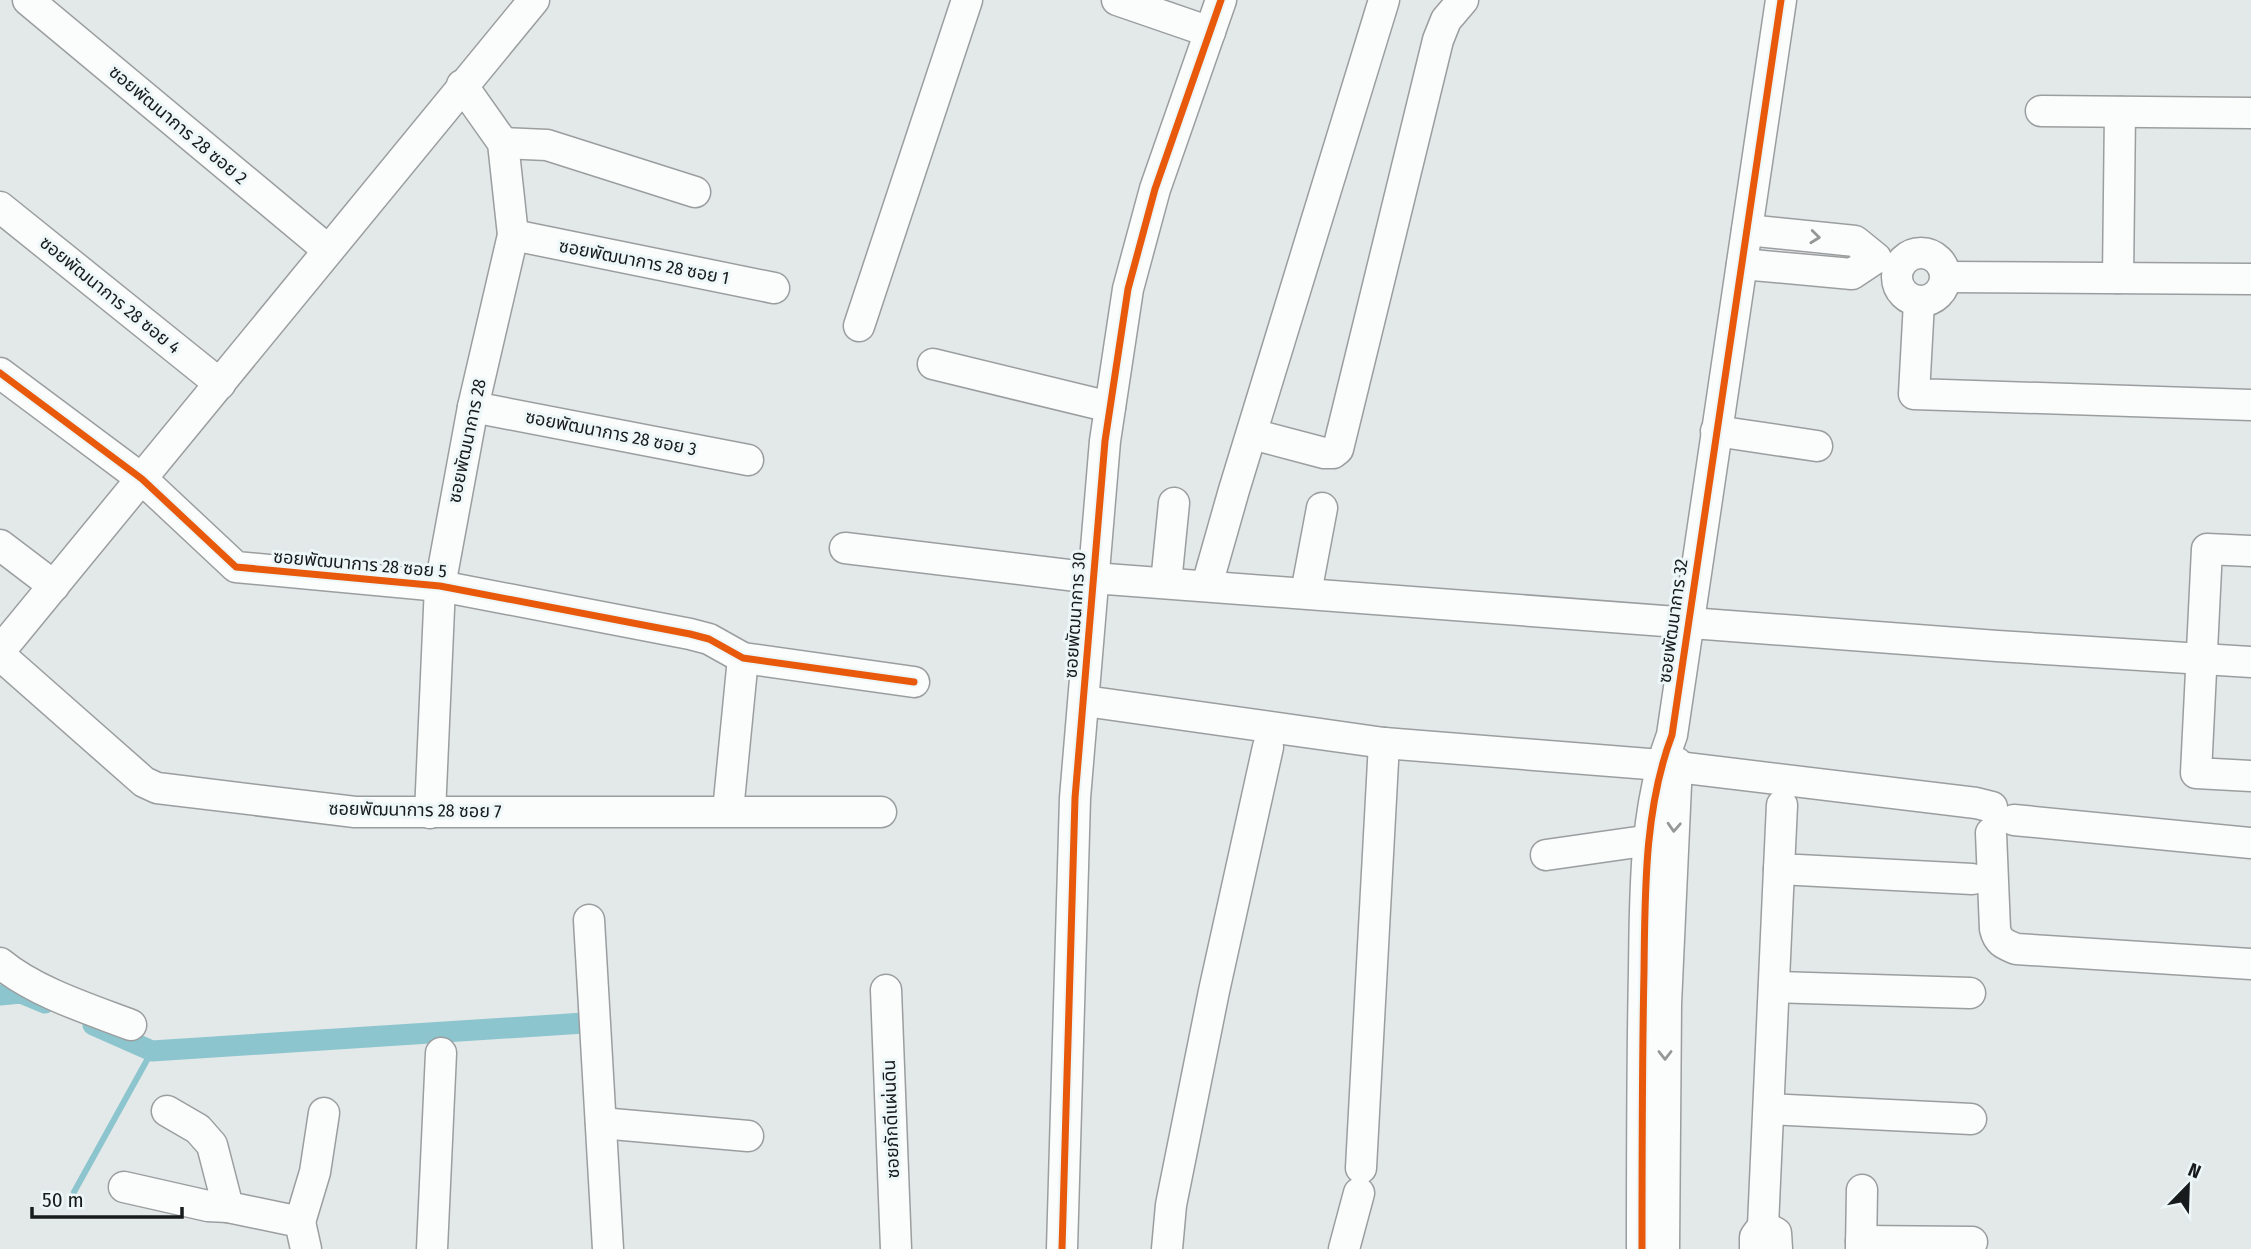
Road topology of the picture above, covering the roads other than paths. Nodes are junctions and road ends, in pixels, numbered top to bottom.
1 (28, 0) edge
2 (534, 0) edge
3 (967, 0) edge
4 (1117, 0) edge
5 (1221, 0) edge
6 (1384, 0) edge
7 (1463, 0) edge
8 (1781, 0) edge
9 (1210, 32) junction
10 (462, 85) junction
11 (2041, 111) dead end
12 (2120, 112) junction
13 (2251, 113) edge
14 (503, 143) junction
15 (695, 192) dead end
16 (0, 206) edge
17 (1747, 230) junction
18 (513, 235) junction
19 (328, 250) junction
20 (1888, 262) junction
21 (1742, 264) junction
22 (1946, 277) junction
23 (2118, 278) junction
24 (2251, 279) edge
25 (774, 288) dead end
26 (1919, 302) junction
27 (859, 326) dead end
28 (933, 363) dead end
29 (0, 373) edge
30 (220, 384) junction
31 (2251, 405) edge
32 (473, 407) junction
33 (1110, 407) junction
34 (1716, 430) junction
35 (1252, 434) junction
36 (1817, 446) dead end
37 (748, 460) dead end
38 (142, 479) junction
39 (1174, 503) dead end
40 (1322, 508) dead end
41 (0, 545) edge
42 (845, 548) dead end
43 (2251, 551) edge
44 (1093, 578) junction
45 (1166, 583) junction
46 (1207, 585) junction
47 (54, 586) junction
48 (440, 586) junction
49 (1306, 593) junction
50 (1689, 622) junction
51 (0, 653) edge
52 (743, 658) junction
53 (2201, 660) junction
54 (2251, 662) edge
55 (914, 682) dead end
56 (1085, 701) junction
57 (1384, 743) junction
58 (1268, 747) dead end
59 (1669, 766) junction
60 (2251, 776) edge
61 (1782, 805) dead end
62 (728, 811) junction
63 (881, 812) dead end
64 (430, 813) junction
65 (1999, 820) junction
66 (1651, 840) junction
67 (2251, 843) edge
68 (1546, 855) dead end
69 (1779, 869) junction
70 (1972, 879) dead end
71 (589, 920) dead end
72 (0, 963) edge
73 (2251, 964) edge
74 (1774, 987) junction
75 (886, 990) dead end
76 (1970, 993) dead end
77 (1654, 1004) junction
78 (131, 1025) dead end
79 (442, 1053) dead end
80 (1769, 1109) junction
81 (167, 1111) dead end
82 (324, 1114) dead end
83 (1971, 1119) dead end
84 (601, 1124) junction
85 (748, 1136) dead end
86 (124, 1187) dead end
87 (1862, 1190) dead end
88 (228, 1207) junction
89 (303, 1236) edge
90 (1765, 1241) edge
91 (1972, 1242) dead end
92 (1861, 1245) edge
93 (432, 1249) edge
94 (608, 1249) edge
95 (896, 1249) edge
96 (1062, 1249) edge
97 (1167, 1249) edge
98 (1345, 1249) edge
99 (1642, 1249) edge
100 (1664, 1249) edge

1 - 19 street, ซอยพัฒนาการ 28 ซอย 2
2 - 10 street
3 - 27 street
4 - 9 street
5 - 9 street, ซอยพัฒนาการ 30
6 - 35 street
7 - 35 street
8 - 17 street, ซอยพัฒนาการ 32
9 - 33 street, ซอยพัฒนาการ 30
10 - 14 street, ซอยพัฒนาการ 28
10 - 19 street
11 - 12 street
12 - 13 street
12 - 23 street
14 - 15 street
14 - 18 street, ซอยพัฒนาการ 28
16 - 30 street, ซอยพัฒนาการ 28 ซอย 4
17 -> 20 street
17 - 21 street, ซอยพัฒนาการ 32
18 - 25 street, ซอยพัฒนาการ 28 ซอย 1
18 - 32 street, ซอยพัฒนาการ 28
19 - 30 street
20 - 21 street
20 - 22 street
20 - 26 street
21 - 34 street, ซอยพัฒนาการ 32
22 - 23 street
22 - 26 street
23 - 24 street
26 - 31 street
28 - 33 street
29 - 38 street, ซอยพัฒนาการ 28 ซอย 5
30 - 38 street
32 - 37 street, ซอยพัฒนาการ 28 ซอย 3
32 - 48 street, ซอยพัฒนาการ 28
33 - 44 street, ซอยพัฒนาการ 30
34 - 36 street
34 - 50 street, ซอยพัฒนาการ 32
35 - 46 street
38 - 47 street
38 - 48 street, ซอยพัฒนาการ 28 ซอย 5
39 - 45 street
40 - 49 street
41 - 47 street
42 - 44 street
43 - 53 street
44 - 45 street
44 - 56 street, ซอยพัฒนาการ 30
45 - 46 street
46 - 49 street
47 - 51 street
48 - 52 street, ซอยพัฒนาการ 28 ซอย 5
48 - 64 street, ซอยพัฒนาการ 28
49 - 50 street
50 - 53 street
50 - 59 street, ซอยพัฒนาการ 32
51 - 64 street, ซอยพัฒนาการ 28 ซอย 7
52 - 55 street
52 - 62 street
53 - 54 street
53 - 60 street
56 - 57 street
56 - 96 street, ซอยพัฒนาการ 30
57 - 59 street
57 - 98 street
58 - 97 street
59 - 65 street
59 - 66 street, ซอยพัฒนาการ 32
59 -> 77 street, ซอยพัฒนาการ 32
61 - 69 street
62 - 63 street, ซอยพัฒนาการ 28 ซอย 7
62 - 64 street, ซอยพัฒนาการ 28 ซอย 7
65 - 67 street
65 - 73 street
66 - 68 street
66 - 77 street, ซอยพัฒนาการ 32
69 - 70 street
69 - 74 street
71 - 84 street
72 - 78 street
74 - 76 street
74 - 80 street
75 - 95 street, ซอยภักดีแผ่นดิน
77 - 99 street, ซอยพัฒนาการ 32
77 -> 100 street, ซอยพัฒนาการ 32
79 - 93 street
80 - 83 street
80 - 90 street
81 - 88 street
82 - 89 street
84 - 85 street
84 - 94 street
86 - 88 street
87 - 92 street
88 - 89 street
91 - 92 street

